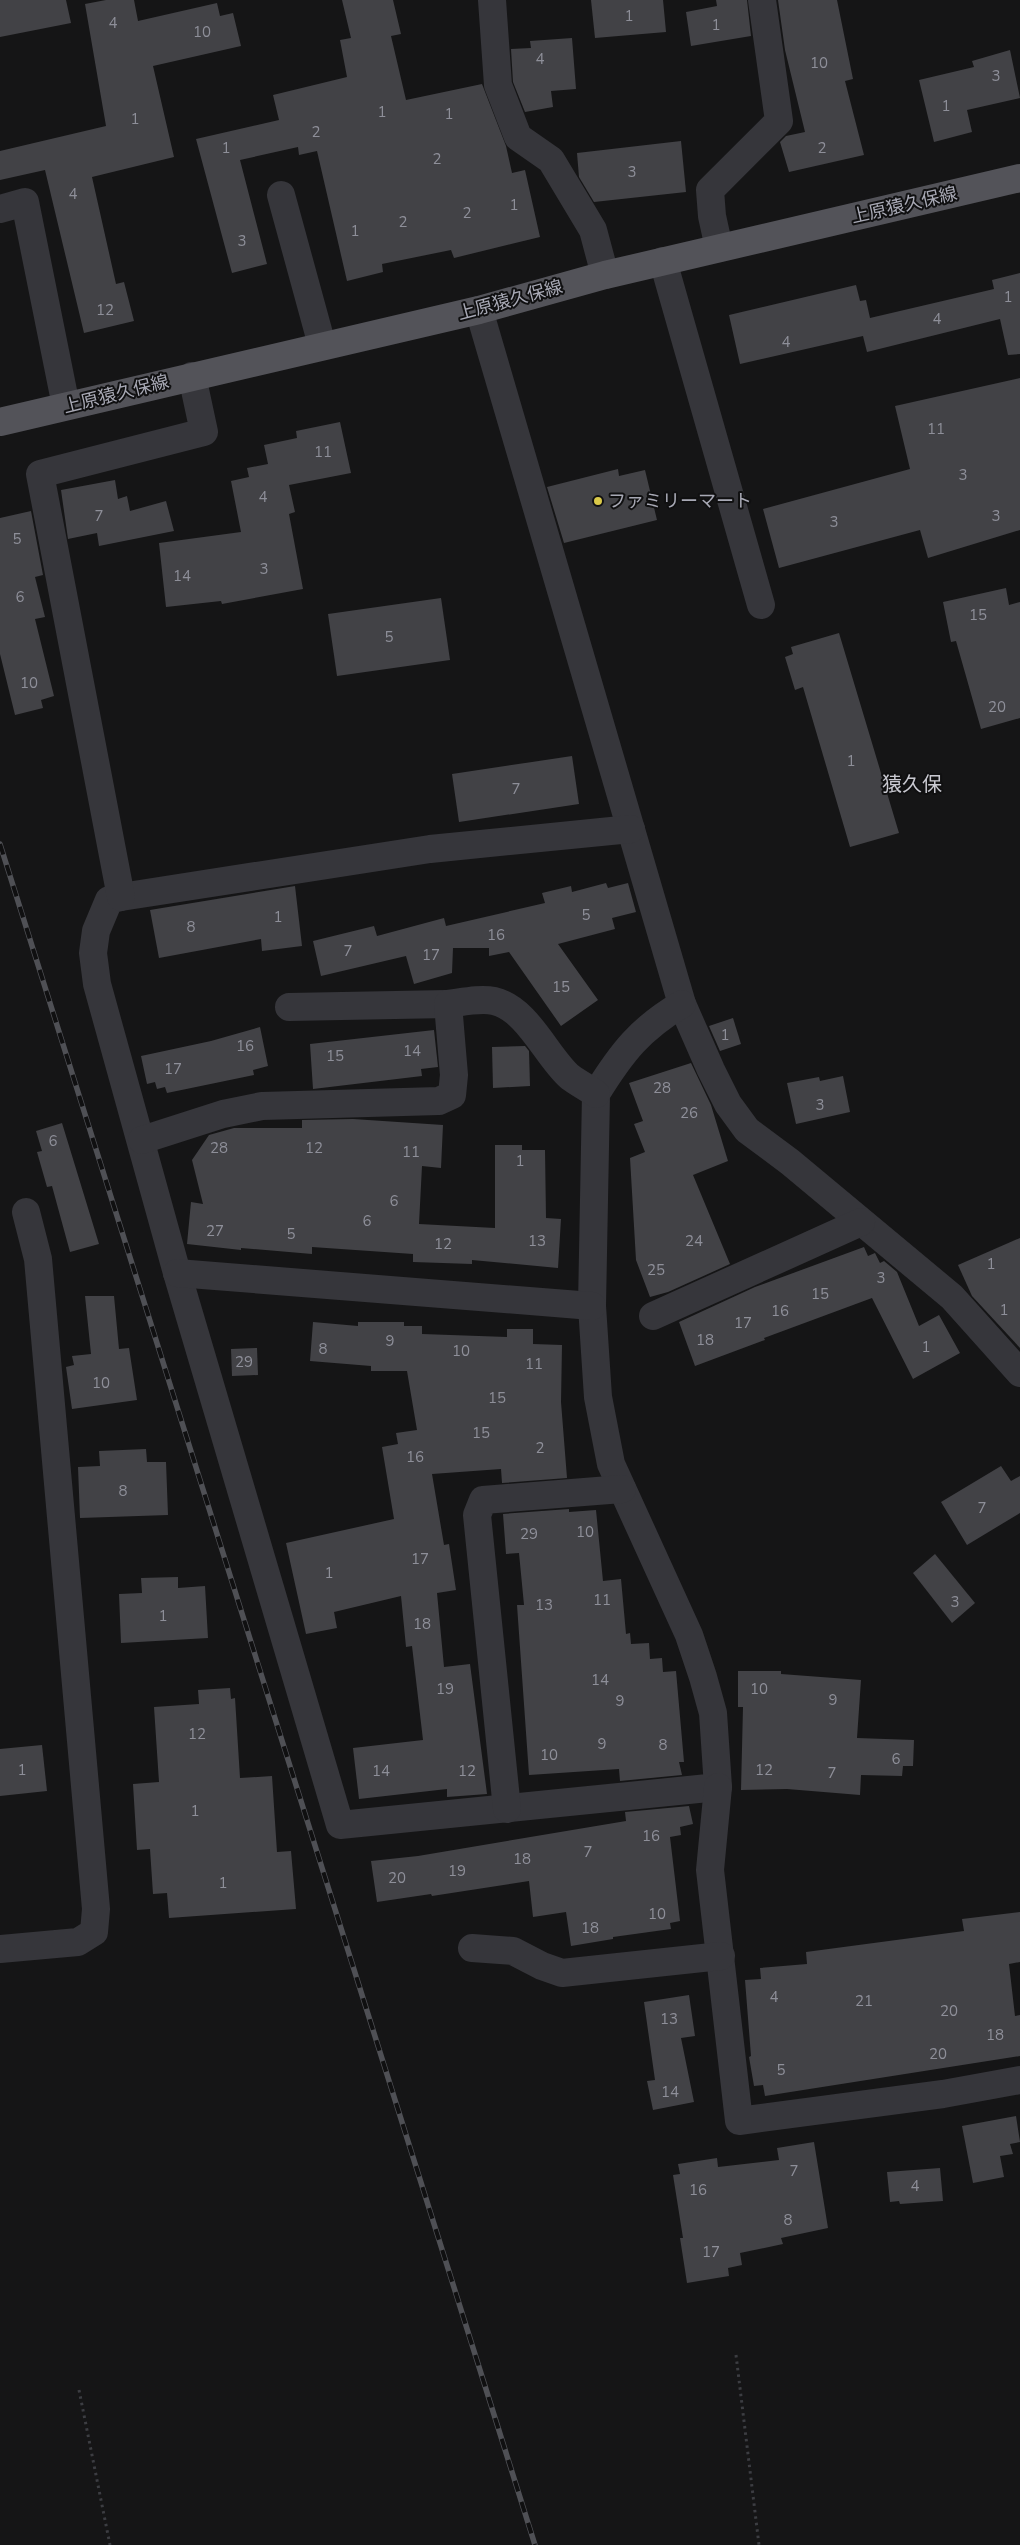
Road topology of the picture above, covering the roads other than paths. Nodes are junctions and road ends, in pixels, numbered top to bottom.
1 (492, 0) edge
2 (762, 0) edge
3 (1020, 178) edge
4 (281, 195) dead end
5 (0, 209) edge
6 (719, 248) junction
7 (663, 261) junction
8 (605, 275) junction
9 (479, 310) junction
10 (322, 345) junction
11 (192, 376) junction
12 (66, 406) junction
13 (0, 422) edge
14 (761, 605) dead end
15 (631, 829) junction
16 (121, 897) junction
17 (448, 1004) junction
18 (682, 1004) junction
19 (289, 1007) dead end
20 (596, 1094) junction
21 (142, 1140) junction
22 (26, 1212) dead end
23 (861, 1222) junction
24 (177, 1274) junction
25 (592, 1306) junction
26 (654, 1316) dead end
27 (1020, 1373) edge
28 (622, 1489) junction
29 (718, 1787) junction
30 (508, 1808) junction
31 (472, 1948) dead end
32 (0, 1949) edge
33 (721, 1956) junction
34 (1020, 2080) edge

1 - 8 street
2 - 6 street
3 - 6 main road, 上原猿久保線
4 - 10 street
5 - 12 street
6 - 7 main road, 上原猿久保線
7 - 8 main road, 上原猿久保線
7 - 14 street
8 - 9 main road, 上原猿久保線
9 - 10 main road, 上原猿久保線
9 - 15 street
10 - 11 main road, 上原猿久保線
11 - 12 main road, 上原猿久保線
11 - 16 street
12 - 13 main road, 上原猿久保線
15 - 16 street
15 - 18 street
16 - 21 street
17 - 19 street
17 - 20 street
17 - 21 street
18 - 20 street
18 - 23 street
20 - 25 street
21 - 24 street
22 - 32 street
23 - 26 street
23 - 27 street
24 - 25 street
24 - 30 street
25 - 28 street
28 - 29 street
28 - 30 street
29 - 30 street
29 - 33 street
31 - 33 street
33 - 34 street

